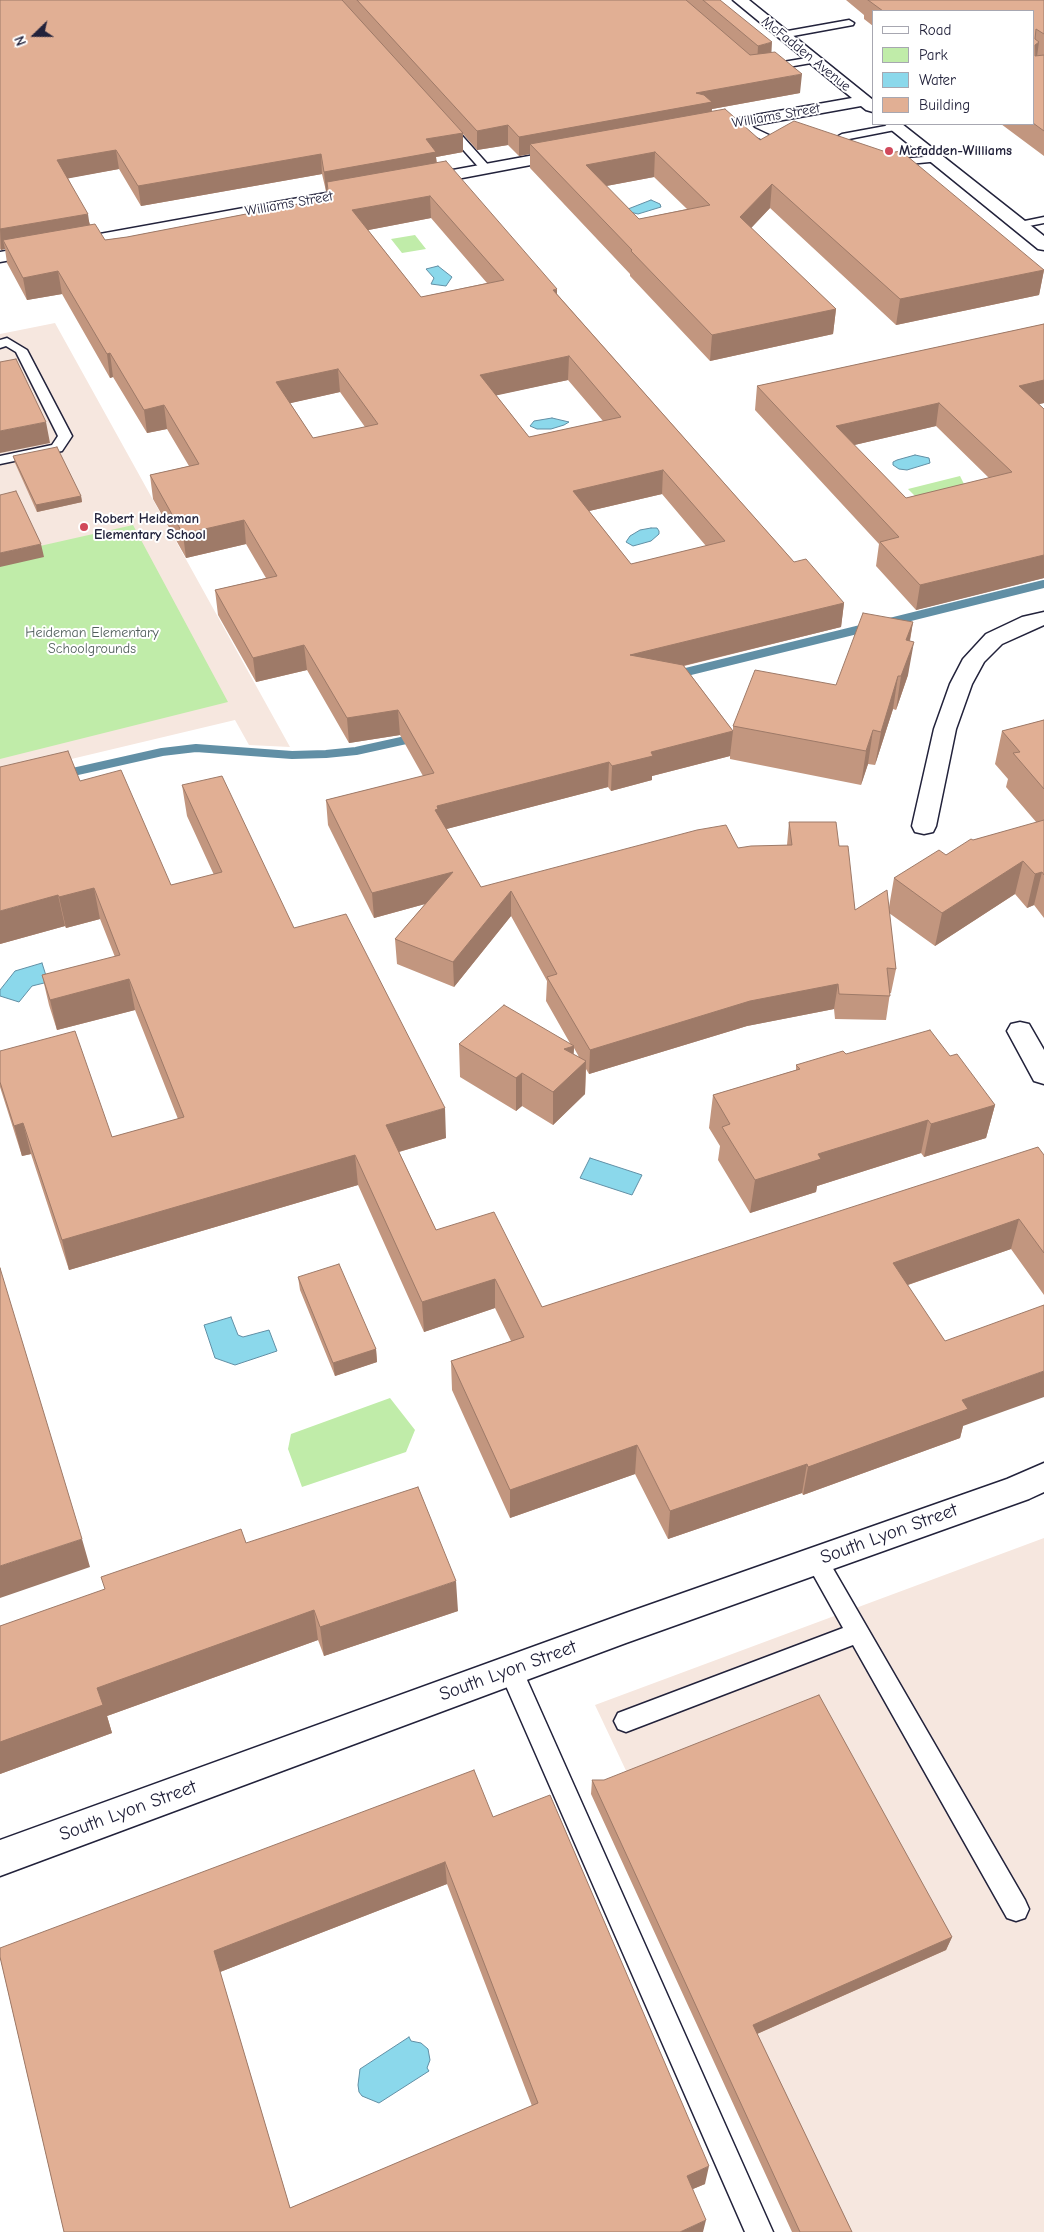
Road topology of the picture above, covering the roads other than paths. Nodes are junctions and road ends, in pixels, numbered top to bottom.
1 (740, 0) edge
2 (849, 23) dead end
3 (782, 35) junction
4 (813, 60) junction
5 (754, 70) edge
6 (870, 103) edge
7 (438, 116) edge
8 (743, 122) junction
9 (894, 125) edge
10 (690, 132) edge
11 (804, 136) edge
12 (825, 143) joint
13 (583, 151) edge
14 (847, 151) edge
15 (936, 159) junction
16 (874, 160) edge
17 (486, 169) junction
18 (404, 184) edge
19 (385, 187) edge
20 (1044, 220) edge
21 (1019, 225) junction
22 (1044, 245) edge
23 (0, 256) edge
24 (0, 344) edge
25 (0, 460) edge
26 (1044, 618) edge
27 (924, 826) dead end
28 (1020, 1031) dead end
29 (1044, 1074) edge
30 (1035, 1484) edge
31 (816, 1560) junction
32 (858, 1633) junction
33 (511, 1670) junction
34 (626, 1721) dead end
35 (0, 1858) edge
36 (1016, 1909) dead end
37 (759, 2232) edge

1 - 3 street, McFadden Avenue
2 - 3 lane
3 - 4 street, McFadden Avenue
4 - 5 lane
4 - 6 street, McFadden Avenue
6 - 8 street, Williams Street
7 - 17 lane
8 - 10 street, Williams Street
8 - 11 lane
9 - 12 lane
9 - 15 street
12 - 14 lane
13 - 17 street
15 - 16 lane
15 - 21 street
17 - 18 street
19 - 23 street, Williams Street
20 - 21 lane
21 - 22 street
24 - 25 lane
26 - 27 street
28 - 29 street
30 - 31 street, South Lyon Street
31 - 32 lane
31 - 33 street, South Lyon Street
32 - 34 lane
32 - 36 lane
33 - 35 street, South Lyon Street
33 - 37 lane

